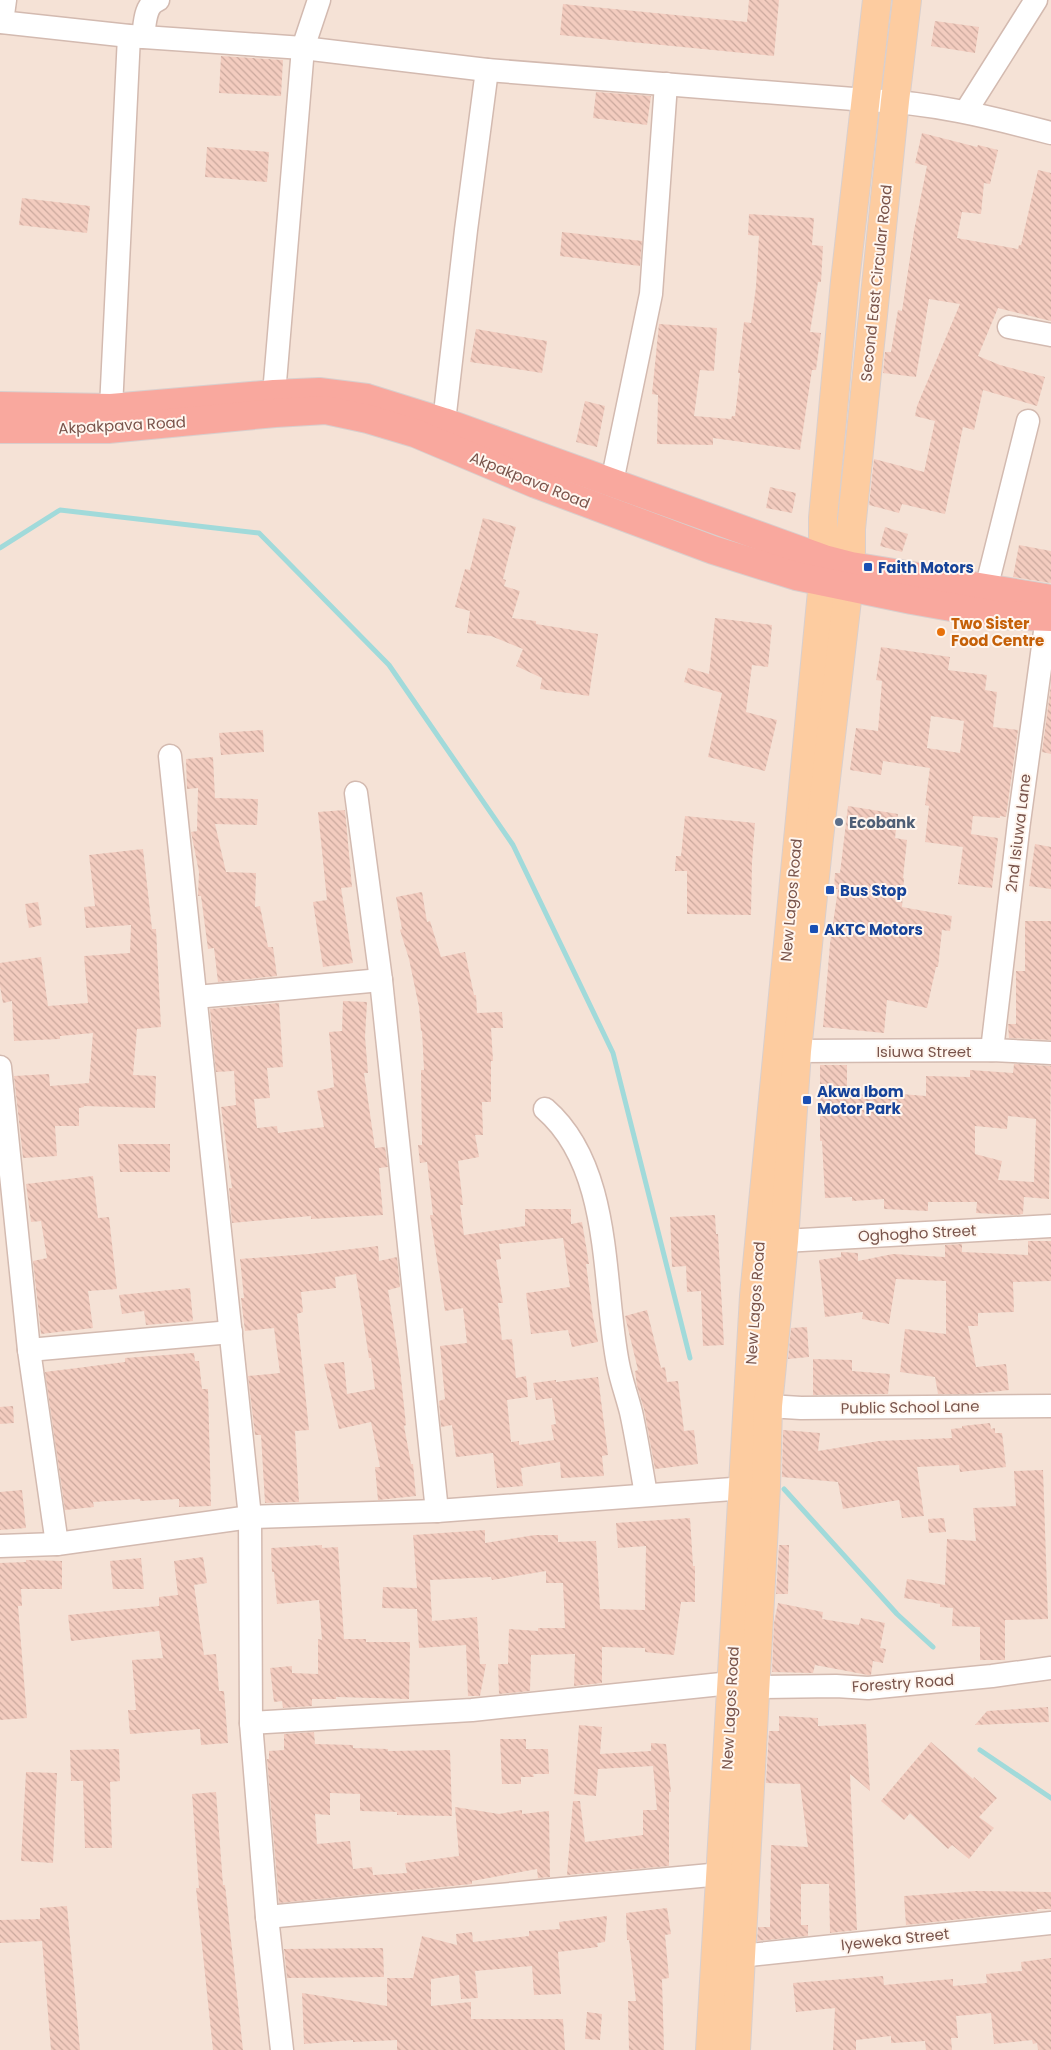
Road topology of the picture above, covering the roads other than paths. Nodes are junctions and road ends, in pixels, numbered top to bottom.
1 (5, 0) edge
2 (158, 0) edge
3 (320, 0) edge
4 (877, 0) edge
5 (907, 0) edge
6 (1036, 0) edge
7 (1, 22) edge
8 (136, 36) junction
9 (303, 48) junction
10 (487, 70) junction
11 (666, 84) junction
12 (866, 100) junction
13 (895, 101) junction
14 (966, 111) junction
15 (1051, 133) edge
16 (1009, 327) dead end
17 (1051, 335) edge
18 (274, 394) junction
19 (0, 406) edge
20 (111, 408) junction
21 (1028, 421) dead end
22 (444, 422) junction
23 (0, 429) edge
24 (612, 482) junction
25 (837, 573) junction
26 (986, 589) junction
27 (1050, 611) edge
28 (170, 756) dead end
29 (356, 794) dead end
30 (381, 980) junction
31 (196, 997) junction
32 (992, 1050) junction
33 (797, 1051) junction
34 (1051, 1053) edge
35 (0, 1067) edge
36 (545, 1109) dead end
37 (1051, 1226) edge
38 (784, 1242) junction
39 (231, 1332) junction
40 (29, 1350) junction
41 (768, 1406) junction
42 (1051, 1406) edge
43 (755, 1488) junction
44 (646, 1494) junction
45 (437, 1511) junction
46 (250, 1517) junction
47 (57, 1544) junction
48 (0, 1546) edge
49 (1051, 1668) edge
50 (743, 1685) junction
51 (251, 1723) junction
52 (721, 1874) junction
53 (267, 1917) junction
54 (1051, 1922) edge
55 (740, 1956) junction
56 (282, 2050) edge
57 (710, 2050) edge
58 (736, 2050) edge

1 - 7 street
2 - 8 street
3 - 9 street
4 - 12 main road, Second East Circular Road
5 - 13 main road, Second East Circular Road
6 - 14 street
7 - 8 street
8 - 9 street
8 - 20 street
9 - 10 street
9 - 18 street
10 - 11 street
10 - 22 street
11 - 12 street
11 - 24 street
12 - 13 street
12 - 25 main road, Second East Circular Road
13 - 14 street
13 - 25 main road, Second East Circular Road
14 - 15 street
16 - 17 street
18 - 20 highway, Akpakpava Road
18 - 22 highway, Akpakpava Road
19 - 20 highway, Akpakpava Road
21 - 26 street
22 - 24 highway, Akpakpava Road
23 - 25 highway, Akpakpava Road
24 - 25 highway, Akpakpava Road
25 - 26 highway, Akpakpava Road
25 - 27 highway, Akpakpava Road
25 - 33 main road, New Lagos Road
25 - 43 main road, New Lagos Road
26 - 27 highway, Akpakpava Road
27 - 32 street, 2nd Isiuwa Lane
28 - 31 street
29 - 30 street
30 - 31 street
30 - 45 street
31 - 39 street
32 - 33 street, Isiuwa Street
32 - 34 street, Isiuwa Street
33 - 38 main road, New Lagos Road
35 - 40 street
36 - 44 street
37 - 38 street, Oghogho Street
38 - 41 main road, New Lagos Road
39 - 40 street
39 - 46 street
40 - 47 street
41 - 42 street, Public School Lane
41 - 43 main road, New Lagos Road
43 - 44 street
43 - 50 main road, New Lagos Road
44 - 45 street
45 - 46 street
46 - 47 street
46 - 51 street
47 - 48 street
49 - 50 street, Forestry Road
50 - 51 street, Forestry Road
50 - 52 main road, New Lagos Road
50 - 55 main road, New Lagos Road
51 - 53 street
52 - 53 street
52 - 57 main road, New Lagos Road
53 - 56 street
54 - 55 street, Iyeweka Street
55 - 58 main road, New Lagos Road

